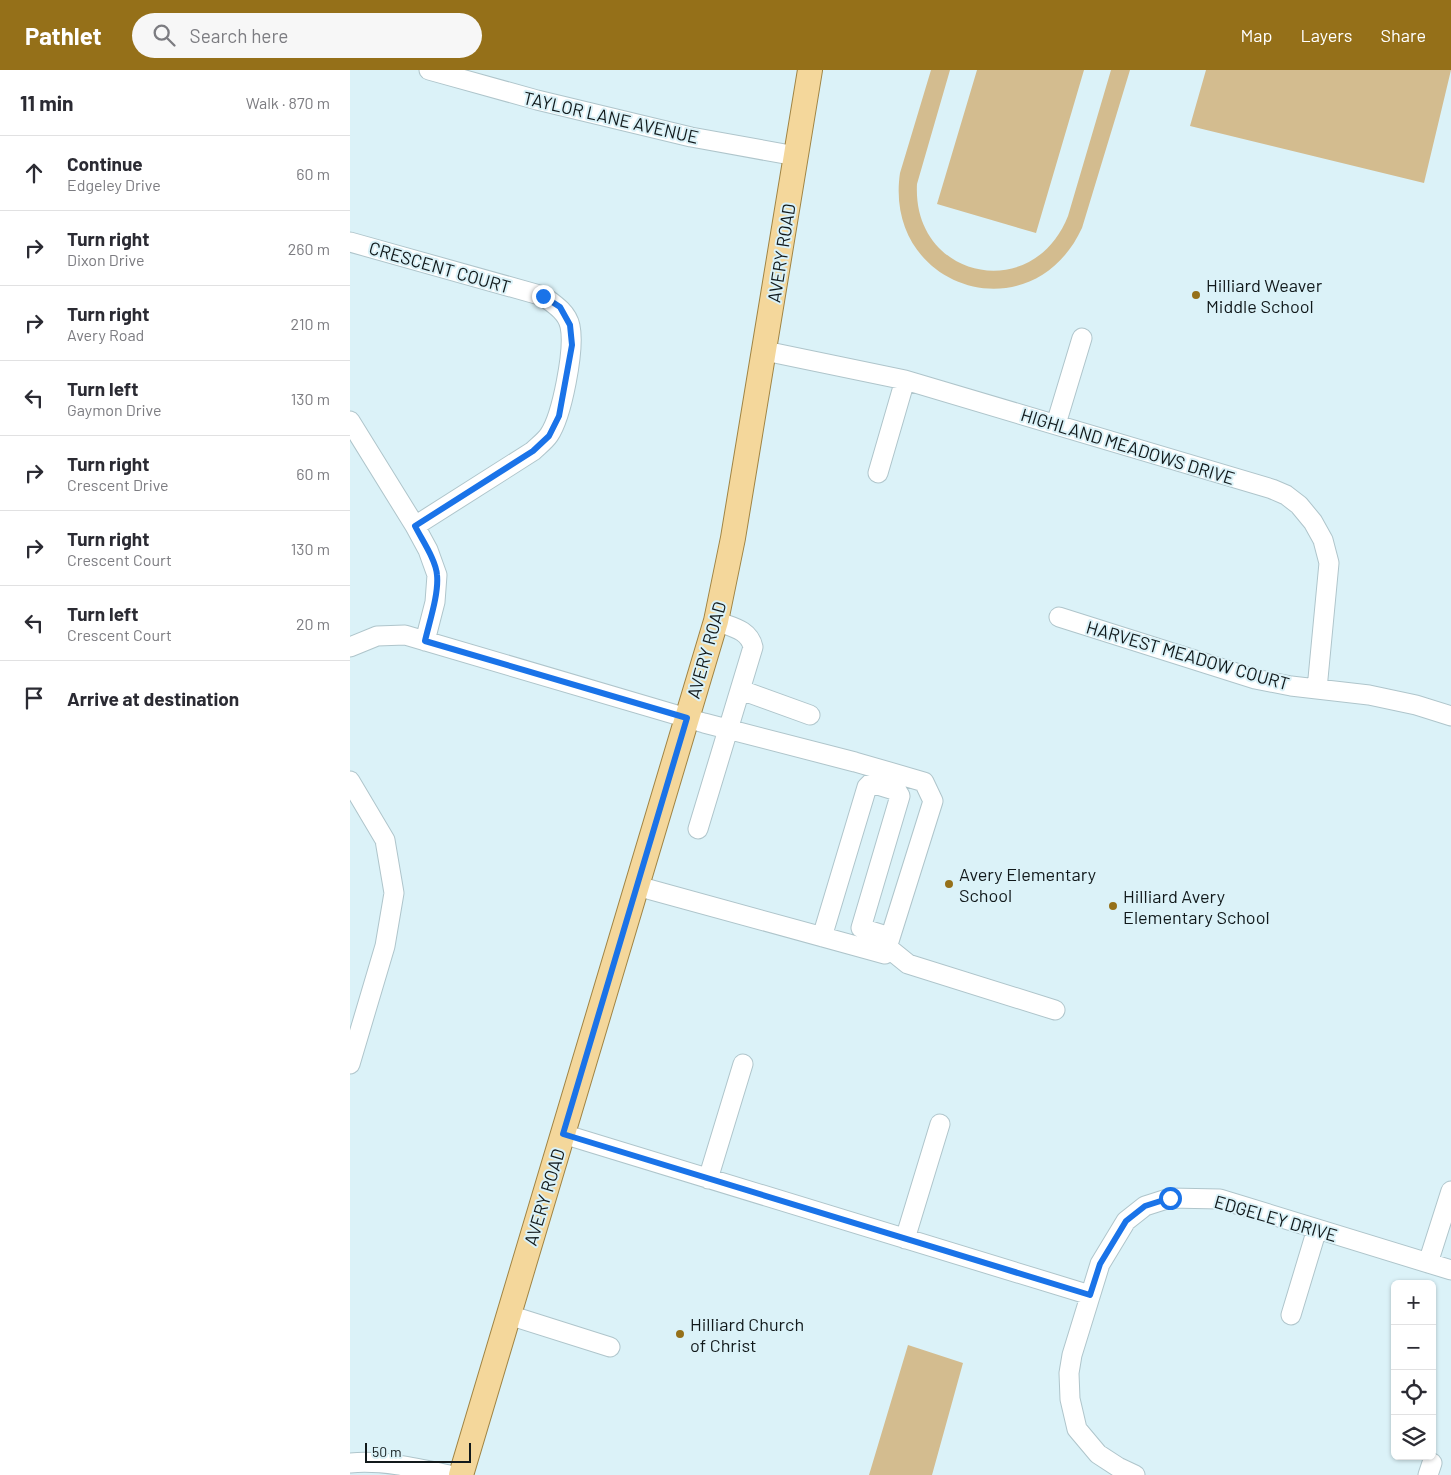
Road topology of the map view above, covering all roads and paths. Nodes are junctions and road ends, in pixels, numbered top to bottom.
1 (429, 70) edge
2 (810, 70) edge
3 (796, 156) junction
4 (350, 242) edge
5 (1082, 338) dead end
6 (765, 351) junction
7 (905, 380) junction
8 (350, 421) edge
9 (1056, 424) junction
10 (878, 474) dead end
11 (415, 526) junction
12 (1059, 617) dead end
13 (716, 622) junction
14 (425, 641) junction
15 (350, 647) edge
16 (1317, 689) junction
17 (741, 690) junction
18 (810, 714) dead end
19 (1451, 716) edge
20 (687, 718) junction
21 (729, 730) junction
22 (350, 781) edge
23 (698, 829) dead end
24 (637, 886) junction
25 (822, 937) junction
26 (888, 942) junction
27 (1055, 1010) dead end
28 (350, 1064) edge
29 (743, 1064) dead end
30 (940, 1124) dead end
31 (563, 1134) junction
32 (708, 1179) junction
33 (1451, 1191) edge
34 (1317, 1229) junction
35 (905, 1239) junction
36 (1428, 1263) junction
37 (1451, 1270) edge
38 (1090, 1295) junction
39 (508, 1315) junction
40 (1291, 1315) dead end
41 (610, 1347) dead end
42 (350, 1463) edge
43 (375, 1469) edge
44 (449, 1475) edge
45 (462, 1475) edge
46 (1135, 1475) edge

1 - 3 street, TAYLOR LANE AVENUE
2 - 3 main road, AVERY ROAD
3 - 6 main road, AVERY ROAD
4 - 11 street, CRESCENT COURT
5 - 9 street
6 - 7 street, HIGHLAND MEADOWS DRIVE
6 - 13 main road, AVERY ROAD
7 - 9 street, HIGHLAND MEADOWS DRIVE
7 - 10 street
8 - 11 street
9 - 16 street, HIGHLAND MEADOWS DRIVE
11 - 14 street
12 - 16 street, HARVEST MEADOW COURT
13 - 17 street
13 - 20 main road, AVERY ROAD
14 - 15 street
14 - 20 street
16 - 19 street, HARVEST MEADOW COURT
17 - 18 street
17 - 21 street
20 - 21 street
20 - 24 main road, AVERY ROAD
21 - 23 street
21 - 26 street
22 - 28 street
24 - 25 street
24 - 31 main road, AVERY ROAD
25 - 26 street
25 - 26 street
26 - 27 street
29 - 32 street
30 - 35 street
31 - 32 street
31 - 39 main road, AVERY ROAD
32 - 35 street
33 - 36 street
34 - 36 street, EDGELEY DRIVE
34 - 38 street, EDGELEY DRIVE
34 - 40 street
35 - 38 street
36 - 37 street, EDGELEY DRIVE
38 - 46 street, EDGELEY DRIVE
39 - 41 street
39 - 45 main road, AVERY ROAD
42 - 43 street
43 - 44 street

